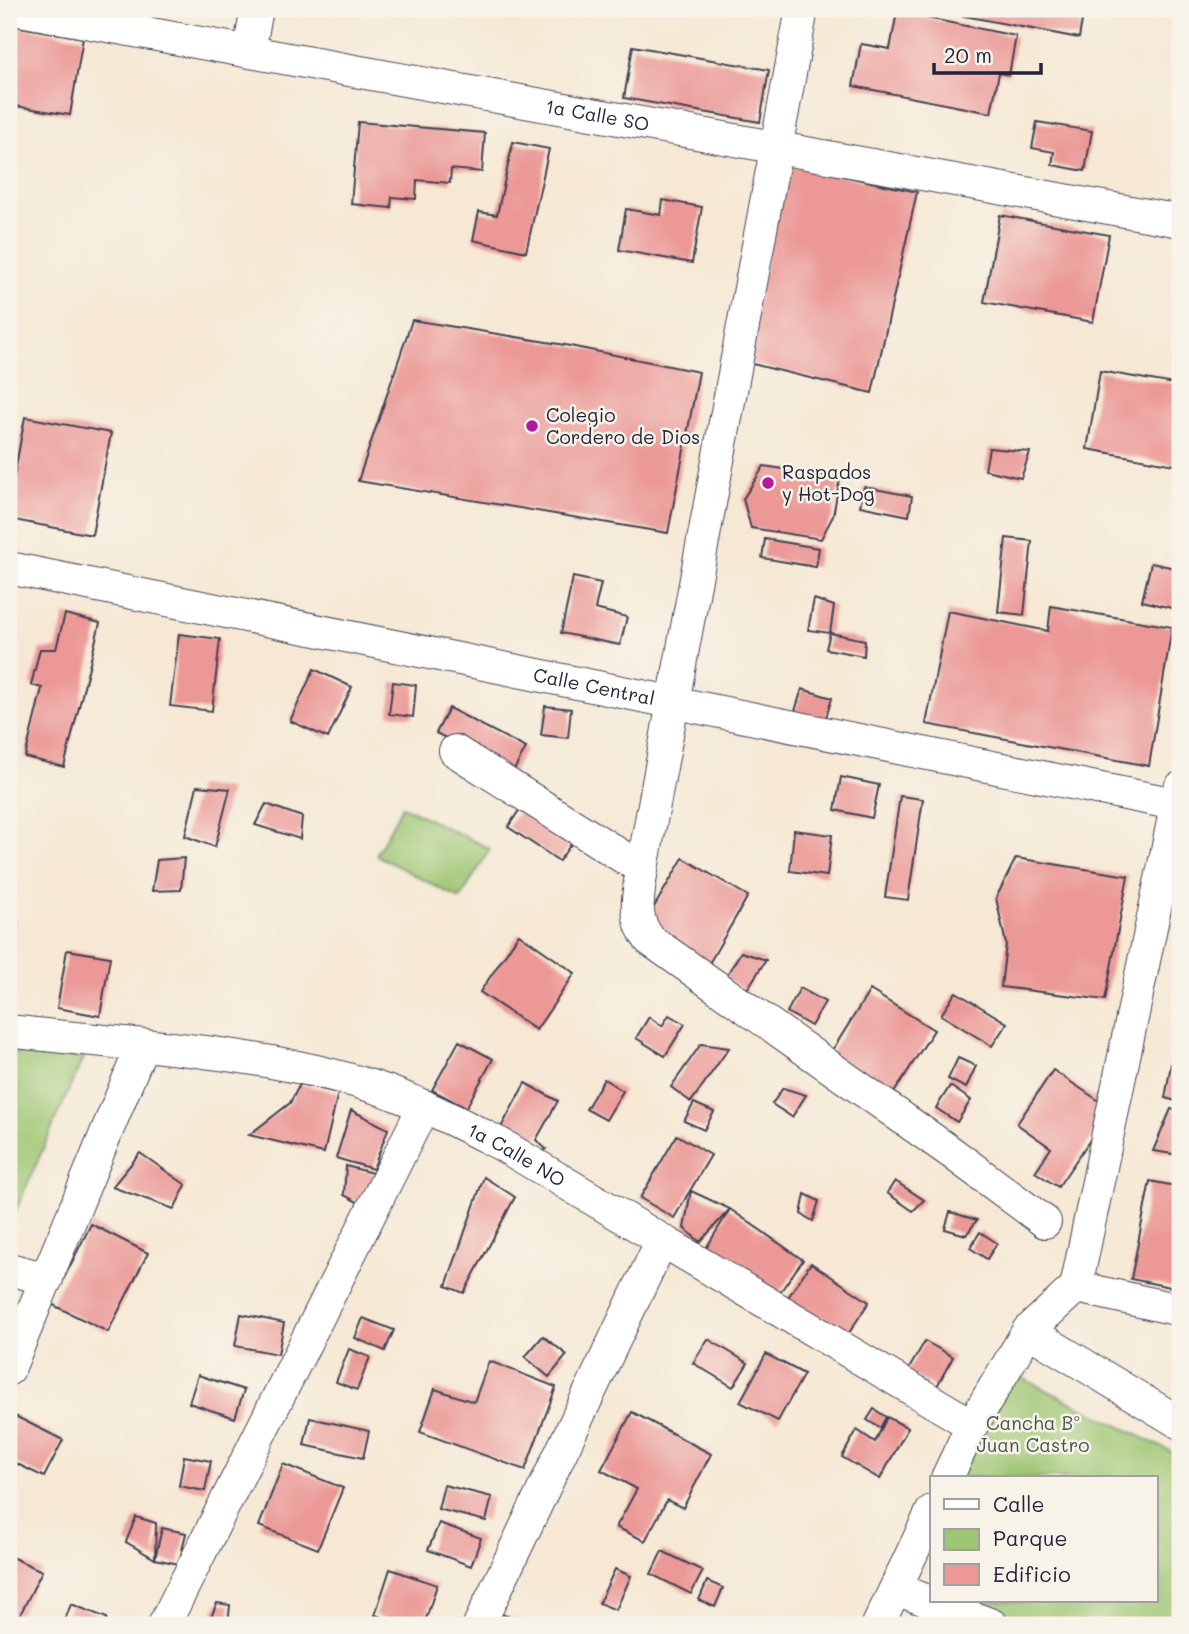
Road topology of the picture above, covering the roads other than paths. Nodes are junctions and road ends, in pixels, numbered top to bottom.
1 (14, 9) edge
2 (257, 9) edge
3 (802, 9) edge
4 (249, 51) junction
5 (776, 147) junction
6 (1180, 221) edge
7 (9, 568) edge
8 (671, 702) junction
9 (455, 751) dead end
10 (1179, 799) edge
11 (642, 869) junction
12 (9, 1031) edge
13 (142, 1046) junction
14 (424, 1106) junction
15 (1045, 1222) dead end
16 (662, 1240) junction
17 (9, 1269) edge
18 (47, 1279) junction
19 (1076, 1287) junction
20 (1180, 1310) edge
21 (1028, 1331) junction
22 (9, 1369) edge
23 (1180, 1423) edge
24 (972, 1425) junction
25 (948, 1476) edge
26 (930, 1515) edge
27 (896, 1589) junction
28 (930, 1602) edge
29 (931, 1602) edge
30 (164, 1625) edge
31 (479, 1625) edge
32 (878, 1625) edge
33 (992, 1625) edge

1 - 4 street, 1a Calle SO
2 - 4 street
3 - 5 street
4 - 5 street, 1a Calle SO
5 - 6 street, 1a Calle SO
5 - 8 street
7 - 8 street, Calle Central
8 - 10 street, Calle Central
8 - 11 street
9 - 11 street
10 - 19 street
11 - 15 street
12 - 13 street, 1a Calle NO
13 - 14 street, 1a Calle NO
13 - 18 street
14 - 16 street, 1a Calle NO
14 - 30 street
16 - 24 street, 1a Calle NO
16 - 31 street
17 - 18 street
18 - 22 street
19 - 20 street
19 - 21 street
21 - 23 street
21 - 24 street
24 - 25 street
26 - 27 street
27 - 28 street
27 - 32 street
29 - 33 street

